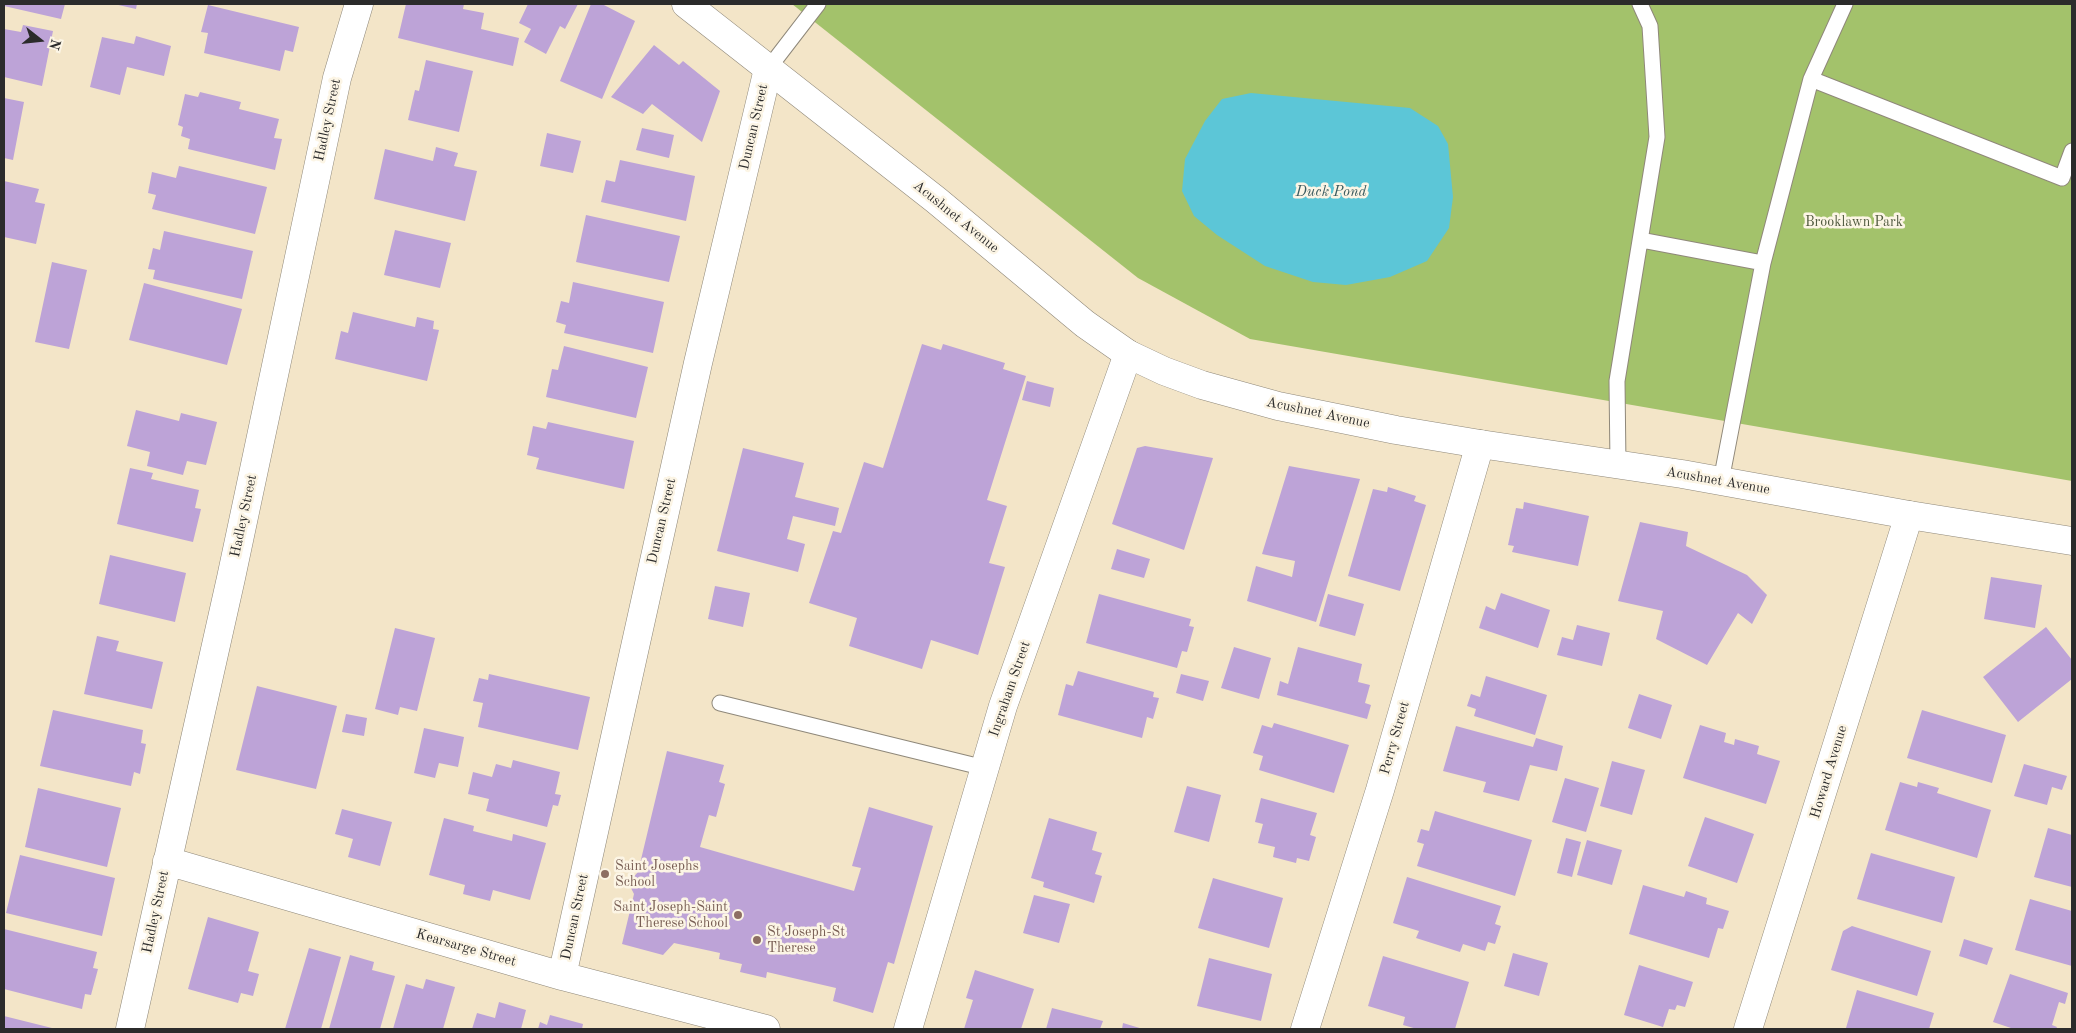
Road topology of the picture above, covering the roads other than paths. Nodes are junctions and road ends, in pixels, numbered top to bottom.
1 (359, 4) edge
2 (686, 4) edge
3 (818, 4) edge
4 (1640, 4) edge
5 (1845, 4) edge
6 (768, 69) junction
7 (1811, 79) junction
8 (2072, 151) edge
9 (1641, 240) junction
10 (1763, 263) junction
11 (1128, 354) junction
12 (1480, 444) junction
13 (1618, 465) junction
14 (1722, 481) junction
15 (1909, 515) junction
16 (2072, 542) edge
17 (720, 703) dead end
18 (985, 768) junction
19 (168, 861) junction
20 (562, 976) junction
21 (130, 1029) edge
22 (766, 1029) edge
23 (908, 1029) edge
24 (1305, 1029) edge
25 (1748, 1029) edge

1 - 19 street, Hadley Street
2 - 6 street, Acushnet Avenue
3 - 6 lane
4 - 9 lane
5 - 7 lane
6 - 11 street, Acushnet Avenue
6 - 20 street, Duncan Street
7 - 8 lane
7 - 10 lane
9 - 10 lane
9 - 13 lane
10 - 14 lane
11 - 12 street, Acushnet Avenue
11 - 18 street, Ingraham Street
12 - 13 street, Acushnet Avenue
12 - 24 street, Perry Street
13 - 14 street, Acushnet Avenue
14 - 15 street, Acushnet Avenue
15 - 16 street, Acushnet Avenue
15 - 25 street, Howard Avenue
17 - 18 lane
18 - 23 street, Ingraham Street
19 - 20 street, Kearsarge Street
19 - 21 street, Hadley Street
20 - 22 street, Kearsarge Street

